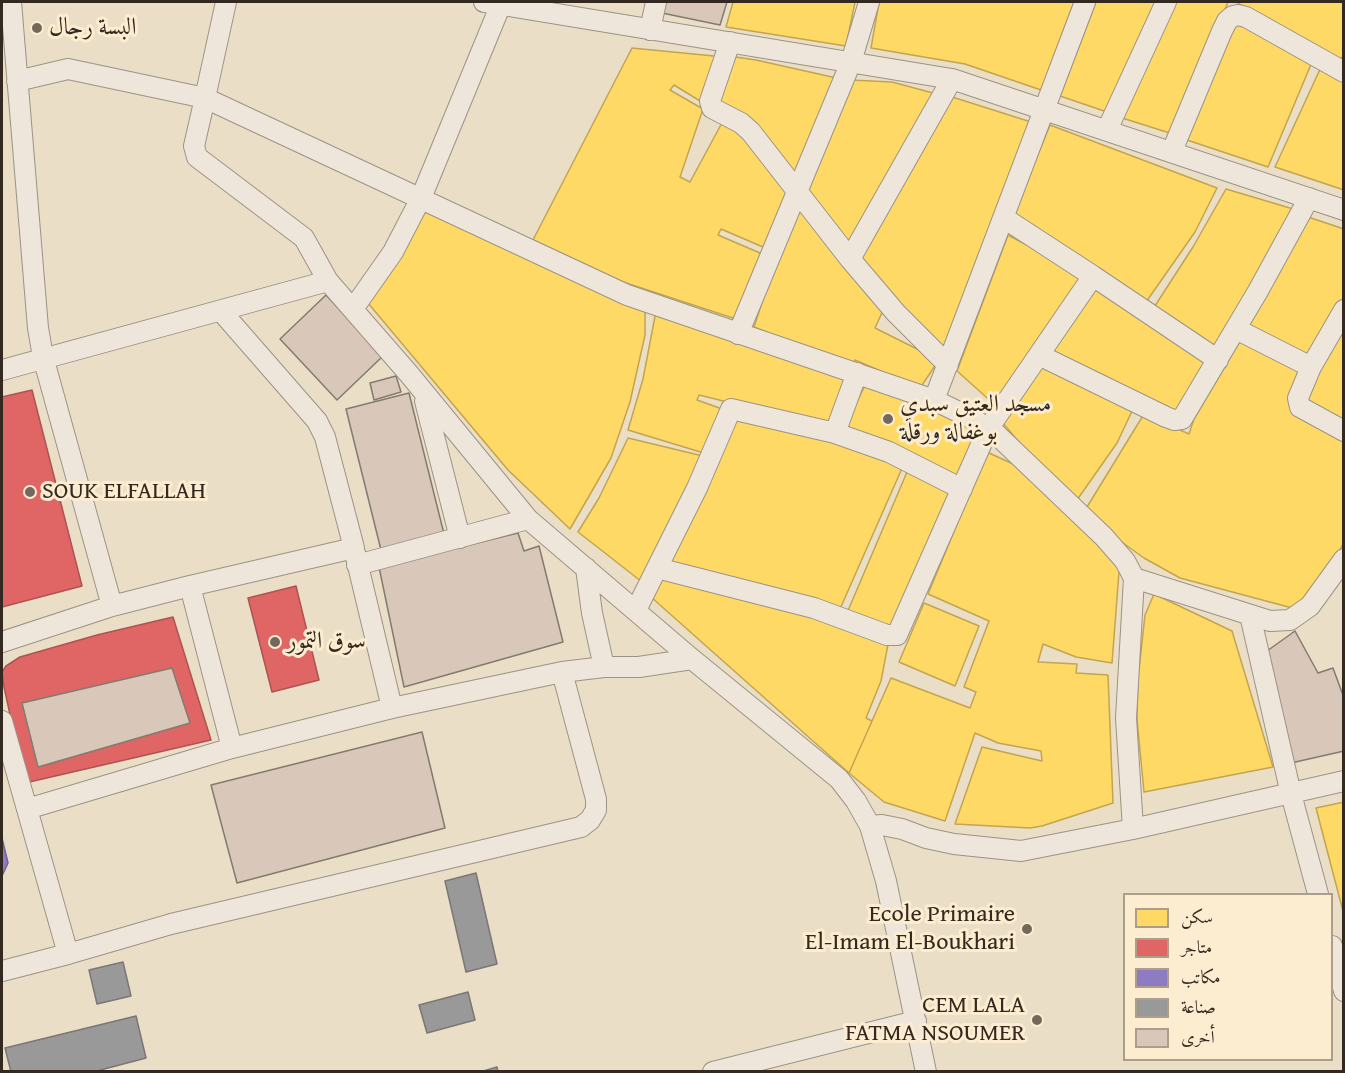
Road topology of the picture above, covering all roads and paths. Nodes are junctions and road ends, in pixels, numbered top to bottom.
1 (11, 2) edge
2 (226, 2) edge
3 (656, 2) edge
4 (869, 2) edge
5 (1085, 2) edge
6 (1166, 2) edge
7 (493, 3) edge
8 (650, 30) junction
9 (729, 42) junction
10 (851, 62) junction
11 (1343, 70) edge
12 (952, 79) junction
13 (16, 81) junction
14 (205, 98) junction
15 (1045, 109) junction
16 (1107, 130) junction
17 (1172, 151) junction
18 (797, 192) junction
19 (422, 198) junction
20 (1310, 198) junction
21 (1344, 210) edge
22 (1004, 218) junction
23 (850, 258) junction
24 (1093, 276) junction
25 (328, 281) junction
26 (353, 309) junction
27 (1344, 310) edge
28 (221, 311) junction
29 (1236, 329) junction
30 (738, 334) junction
31 (1039, 355) junction
32 (43, 357) junction
33 (1218, 360) junction
34 (948, 365) junction
35 (1311, 367) junction
36 (2, 370) edge
37 (857, 373) junction
38 (424, 394) junction
39 (934, 400) junction
40 (988, 429) junction
41 (1344, 430) edge
42 (835, 433) junction
43 (962, 489) junction
44 (528, 519) junction
45 (460, 538) junction
46 (356, 556) junction
47 (1342, 566) edge
48 (586, 568) junction
49 (657, 568) junction
50 (1134, 578) junction
51 (190, 586) junction
52 (112, 606) junction
53 (636, 610) junction
54 (1250, 615) junction
55 (2, 642) edge
56 (692, 659) junction
57 (604, 667) junction
58 (562, 672) junction
59 (392, 708) junction
60 (2, 722) edge
61 (232, 748) junction
62 (1344, 781) edge
63 (1292, 794) junction
64 (27, 809) junction
65 (870, 826) junction
66 (1133, 829) junction
67 (1318, 893) edge
68 (1333, 950) edge
69 (68, 954) junction
70 (2, 971) edge
71 (1344, 991) edge
72 (916, 1021) junction
73 (713, 1071) edge
74 (926, 1071) edge

1 - 13 street
2 - 14 street
3 - 8 street
4 - 10 street
5 - 15 street
6 - 16 street
7 - 8 street
7 - 19 street
8 - 9 street
9 - 10 street
9 - 18 street
10 - 12 street
10 - 18 street
11 - 17 street
12 - 15 street
12 - 23 street
13 - 14 street
13 - 32 street
14 - 19 street
14 - 25 street
15 - 16 street
15 - 22 street
16 - 17 street
17 - 20 street
18 - 23 street
18 - 30 street
19 - 26 street
19 - 30 street
20 - 21 street
20 - 29 street
22 - 24 street
22 - 34 street
23 - 34 street
24 - 31 street
24 - 33 street
25 - 26 street
25 - 28 street
26 - 38 street
27 - 35 street
28 - 32 street
28 - 46 street
29 - 33 street
29 - 35 street
30 - 37 street
31 - 33 street
31 - 40 street
32 - 36 street
32 - 52 street
34 - 39 street
35 - 41 street
37 - 39 street
37 - 42 street
38 - 44 street
38 - 45 street
39 - 40 street
40 - 43 street
40 - 50 street
42 - 43 street
42 - 49 street
43 - 49 street
44 - 45 street
44 - 48 street
45 - 46 street
46 - 51 street
46 - 59 street
47 - 54 street
48 - 53 street
48 - 57 street
49 - 53 street
50 - 54 street
50 - 66 street
51 - 52 street
51 - 61 street
52 - 55 street
53 - 56 street
54 - 63 street
56 - 57 street
56 - 65 street
57 - 58 street
58 - 59 street
58 - 69 street
59 - 61 street
60 - 64 street
61 - 64 street
62 - 63 street
63 - 66 street
63 - 67 street
64 - 69 street
65 - 66 street
65 - 72 street
68 - 71 street
69 - 70 street
72 - 73 street
72 - 74 street

